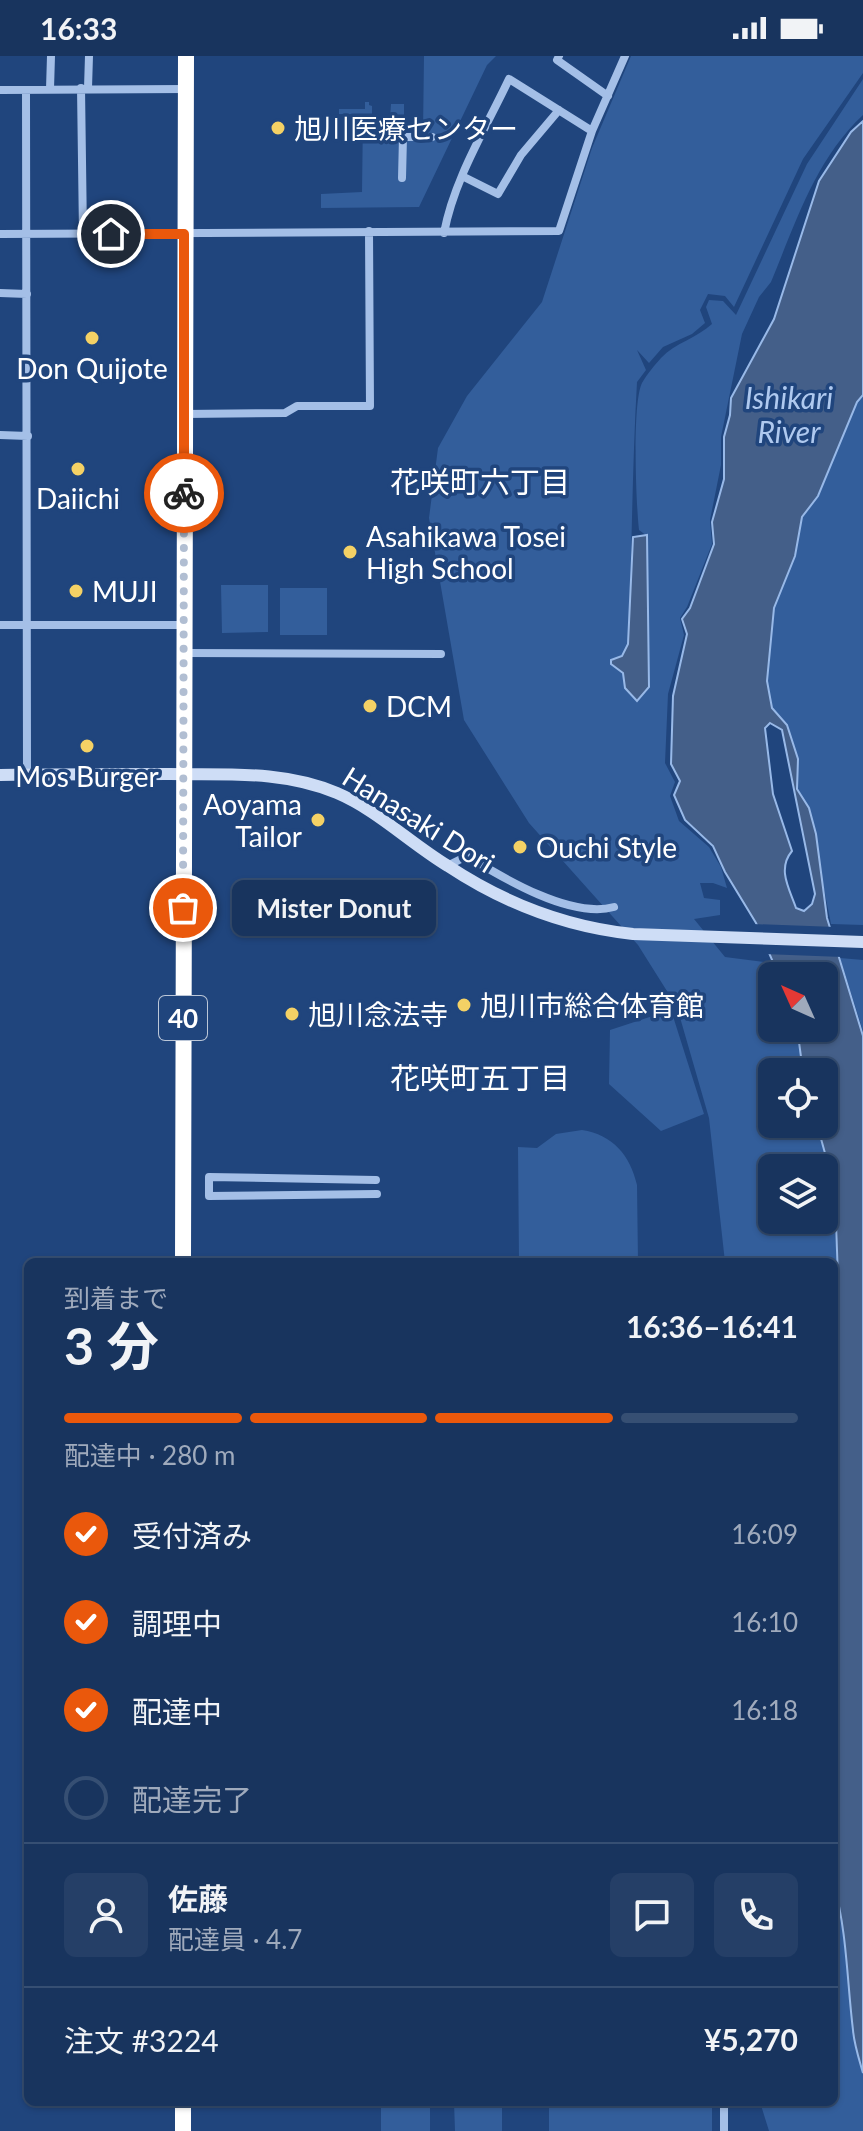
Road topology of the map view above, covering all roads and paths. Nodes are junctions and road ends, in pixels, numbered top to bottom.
1 (51, 56) edge
2 (89, 56) edge
3 (186, 56) edge
4 (559, 56) edge
5 (625, 56) edge
6 (85, 88) junction
7 (50, 89) junction
8 (186, 89) junction
9 (0, 90) edge
10 (26, 90) junction
11 (608, 96) junction
12 (559, 110) junction
13 (592, 131) junction
14 (368, 137) dead end
15 (403, 137) junction
16 (432, 137) dead end
17 (462, 176) junction
18 (402, 178) dead end
19 (369, 231) junction
20 (444, 233) junction
21 (0, 234) edge
22 (27, 234) junction
23 (83, 234) junction
24 (184, 234) junction
25 (0, 293) edge
26 (27, 294) junction
27 (184, 414) junction
28 (0, 435) edge
29 (28, 436) junction
30 (0, 625) edge
31 (27, 625) junction
32 (184, 625) junction
33 (184, 653) junction
34 (441, 654) dead end
35 (27, 774) junction
36 (0, 775) edge
37 (184, 775) junction
38 (447, 866) junction
39 (614, 907) dead end
40 (863, 942) edge
41 (376, 1180) dead end
42 (377, 1194) dead end
43 (183, 1258) edge
44 (183, 2106) edge
45 (724, 2106) edge
46 (183, 2131) edge
47 (724, 2131) edge

1 - 7 street
2 - 6 street
3 - 8 highway, 40
4 - 11 street
5 - 11 street
6 - 7 street
6 - 8 street
6 - 23 street
7 - 10 street
8 - 24 highway, 40
9 - 10 street
10 - 22 street
11 - 13 street
12 - 13 street
12 - 17 street
12 - 17 street
13 - 20 street
14 - 15 street
15 - 16 street
15 - 18 street
17 - 20 street
19 - 20 street
19 - 24 street
19 - 27 street
21 - 22 street
22 - 23 street
22 - 26 street
23 - 24 street
24 - 27 highway, 40
25 - 26 street
26 - 29 street
27 - 32 highway, 40
28 - 29 street
29 - 31 street
30 - 31 street
31 - 32 street
31 - 35 street
32 - 33 highway, 40
33 - 34 street
33 - 37 highway, 40
35 - 36 street, Hanasaki Dori
35 - 37 street, Hanasaki Dori
37 - 38 street, Hanasaki Dori
37 - 43 highway, 40
38 - 39 street
38 - 40 street, Hanasaki Dori
41 - 42 street
44 - 46 highway
45 - 47 street

